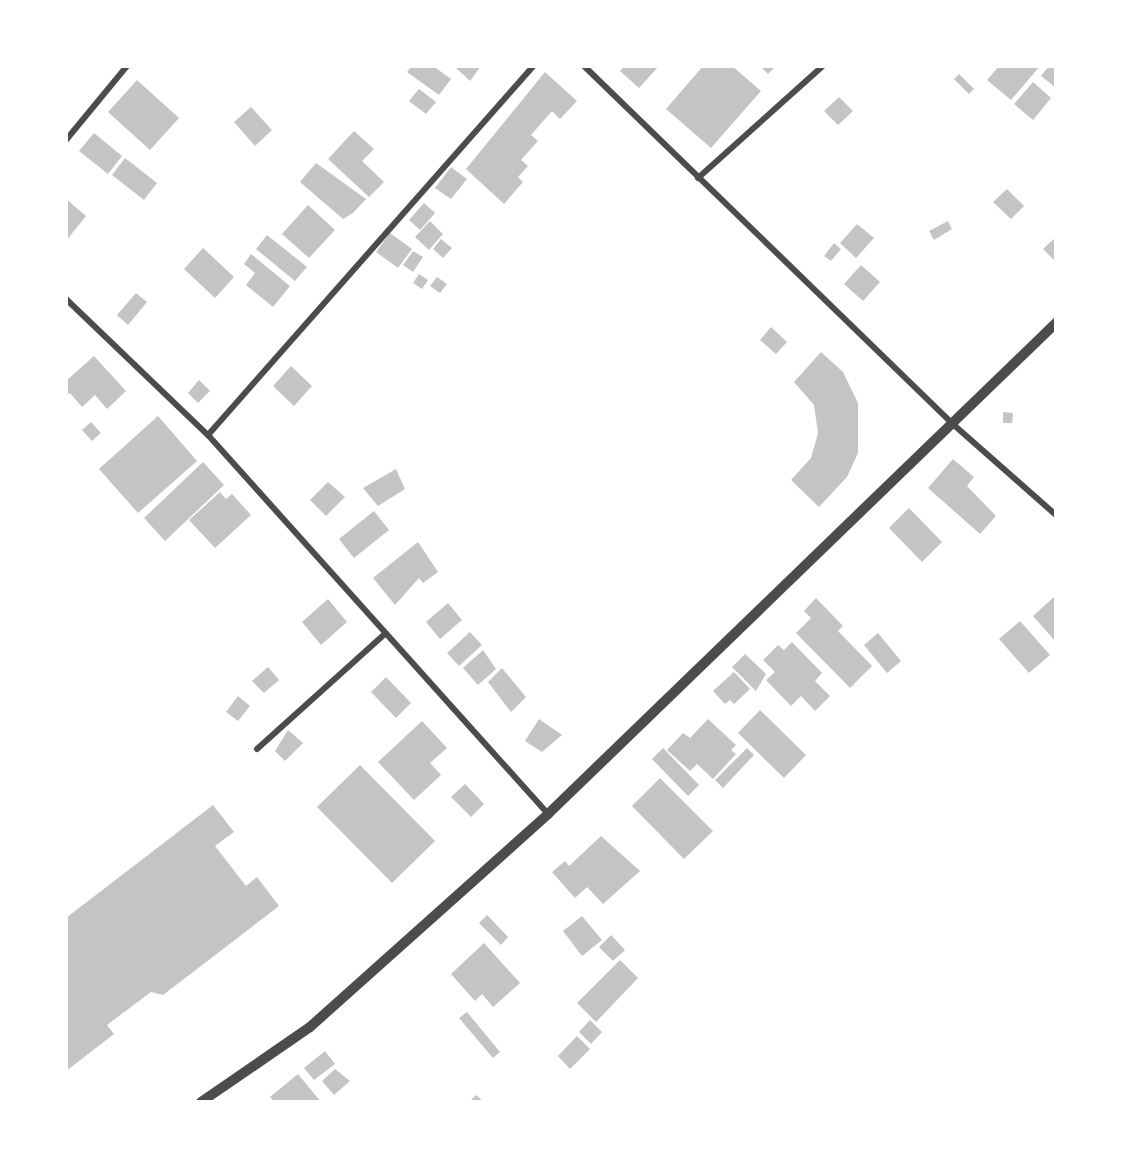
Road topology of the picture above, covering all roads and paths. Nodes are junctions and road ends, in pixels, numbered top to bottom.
1 (128, 66) edge
2 (533, 66) edge
3 (584, 66) edge
4 (823, 66) edge
5 (66, 140) edge
6 (698, 178) junction
7 (66, 299) edge
8 (1056, 323) edge
9 (955, 426) junction
10 (208, 435) junction
11 (1056, 515) edge
12 (386, 633) junction
13 (257, 749) dead end
14 (548, 814) junction
15 (201, 1102) edge

1 - 5 street
2 - 10 street
3 - 6 street
4 - 6 street
6 - 9 street
7 - 10 street
8 - 9 street
9 - 11 street
9 - 14 street
10 - 12 street
12 - 13 street
12 - 14 street
14 - 15 street

